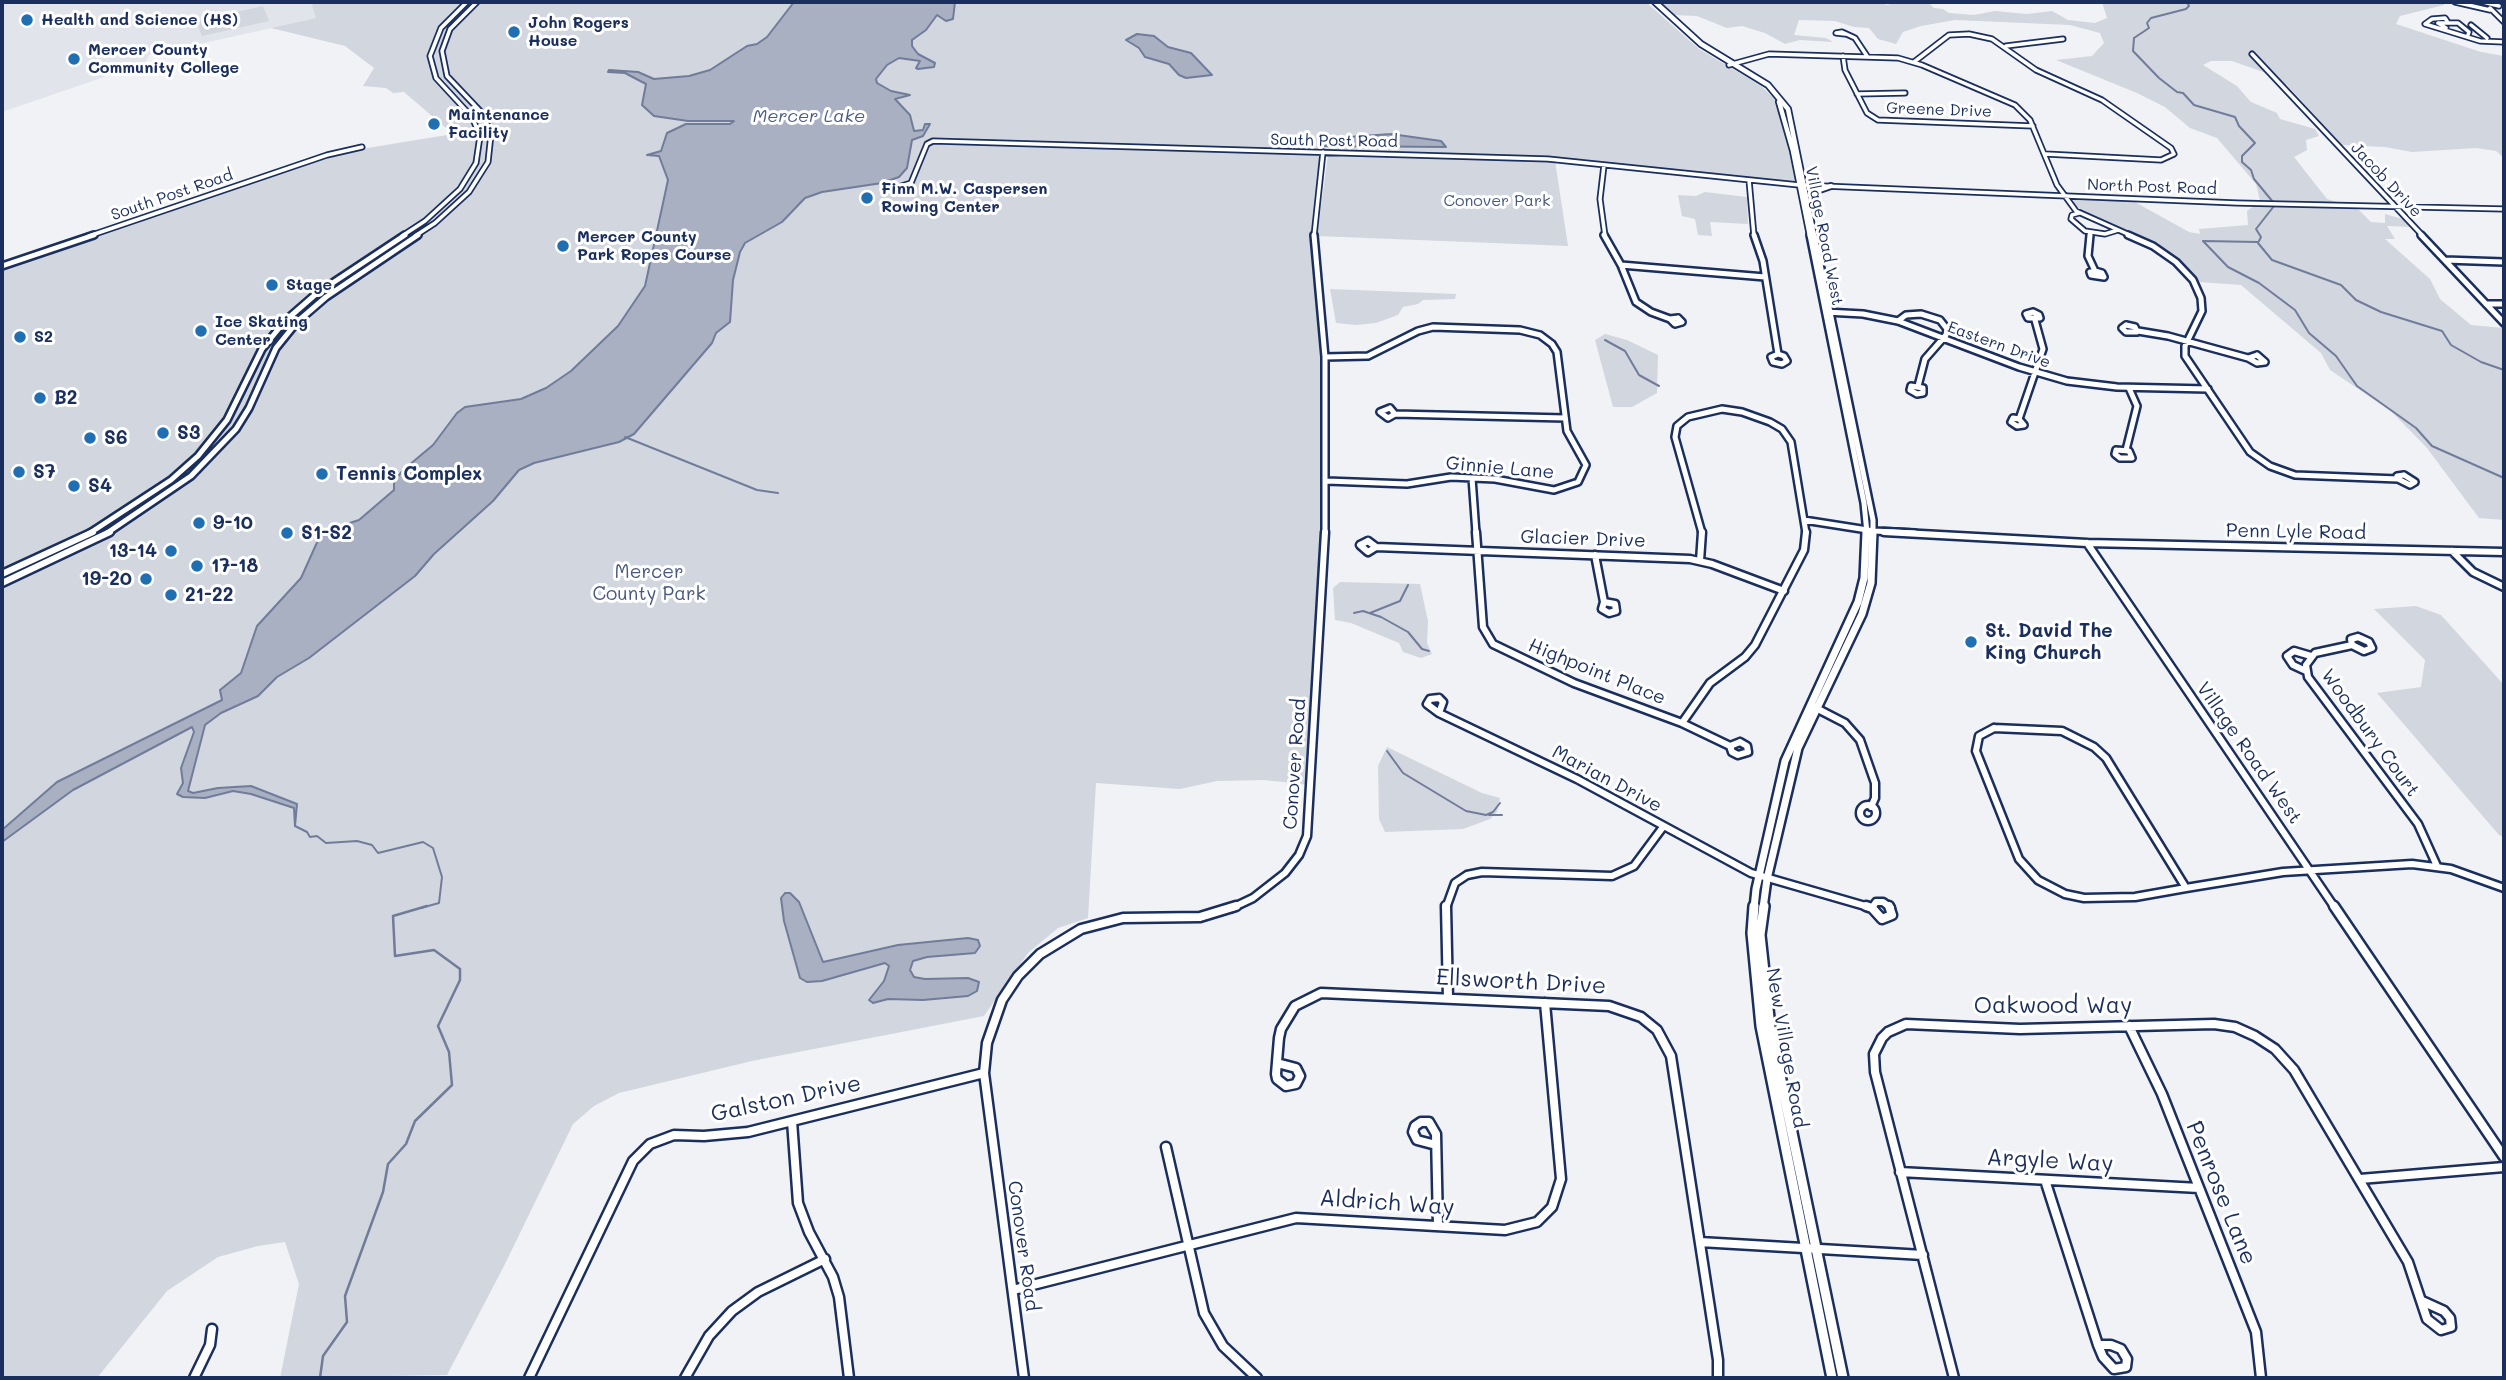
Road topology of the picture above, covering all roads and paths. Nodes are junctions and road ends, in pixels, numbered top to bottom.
1 (467, 2) edge
2 (477, 2) edge
3 (1652, 2) edge
4 (2455, 2) edge
5 (2483, 2) edge
6 (2497, 5) edge
7 (2447, 21) junction
8 (2504, 22) edge
9 (2471, 25) dead end
10 (2454, 32) junction
11 (1845, 34) dead end
12 (2468, 35) junction
13 (2487, 38) junction
14 (2063, 39) dead end
15 (2504, 40) edge
16 (2006, 46) junction
17 (2252, 54) dead end
18 (1843, 56) junction
19 (1867, 56) junction
20 (1914, 62) junction
21 (1730, 64) junction
22 (1905, 93) dead end
23 (1857, 94) junction
24 (2034, 126) junction
25 (350, 149) dead end
26 (1323, 152) junction
27 (2046, 155) junction
28 (1604, 165) junction
29 (1749, 180) junction
30 (1802, 185) junction
31 (1831, 186) junction
32 (895, 188) dead end
33 (2063, 195) junction
34 (2393, 207) junction
35 (2504, 209) edge
36 (2079, 213) junction
37 (2118, 230) junction
38 (2090, 232) junction
39 (1819, 250) junction
40 (2445, 260) junction
41 (2504, 262) edge
42 (1621, 265) junction
43 (2, 266) edge
44 (2095, 271) dead end
45 (345, 275) junction
46 (355, 277) junction
47 (1765, 277) junction
48 (2486, 304) junction
49 (2504, 304) edge
50 (1828, 312) junction
51 (1670, 319) dead end
52 (2035, 320) dead end
53 (1898, 321) junction
54 (2504, 323) edge
55 (2138, 331) dead end
56 (1944, 338) junction
57 (2187, 342) junction
58 (1778, 354) dead end
59 (1325, 357) junction
60 (2248, 358) dead end
61 (2035, 373) junction
62 (260, 384) junction
63 (245, 386) junction
64 (1918, 386) dead end
65 (2129, 388) junction
66 (2208, 389) junction
67 (1395, 414) dead end
68 (1565, 418) junction
69 (2019, 419) dead end
70 (2126, 450) dead end
71 (1472, 478) junction
72 (2398, 479) dead end
73 (1327, 481) junction
74 (1804, 520) junction
75 (1870, 531) junction
76 (2087, 543) junction
77 (1376, 547) dead end
78 (1478, 551) junction
79 (2452, 551) junction
80 (2504, 552) edge
81 (1595, 555) junction
82 (1700, 561) junction
83 (2, 574) edge
84 (2, 583) edge
85 (2504, 587) edge
86 (1784, 591) junction
87 (1604, 602) dead end
88 (2352, 645) dead end
89 (2311, 656) junction
90 (2306, 671) junction
91 (1812, 706) junction
92 (1439, 713) dead end
93 (1682, 723) junction
94 (1730, 746) dead end
95 (1871, 807) dead end
96 (1663, 827) junction
97 (2437, 866) junction
98 (2310, 871) junction
99 (1763, 878) junction
100 (2186, 888) junction
101 (2504, 888) edge
102 (1872, 908) dead end
103 (1448, 998) junction
104 (1545, 1003) junction
105 (2129, 1026) junction
106 (1277, 1063) dead end
107 (985, 1073) junction
108 (792, 1121) junction
109 (1436, 1145) dead end
110 (1166, 1147) dead end
111 (2504, 1157) edge
112 (2504, 1167) edge
113 (1900, 1172) junction
114 (2360, 1179) junction
115 (2045, 1180) junction
116 (2199, 1188) junction
117 (1438, 1226) junction
118 (1700, 1242) junction
119 (1187, 1246) junction
120 (1811, 1249) junction
121 (1923, 1255) junction
122 (825, 1259) junction
123 (1013, 1290) junction
124 (2422, 1301) dead end
125 (212, 1329) dead end
126 (2098, 1345) dead end
127 (194, 1378) edge
128 (529, 1378) edge
129 (685, 1378) edge
130 (849, 1378) edge
131 (1024, 1378) edge
132 (1257, 1378) edge
133 (1718, 1378) edge
134 (1832, 1378) edge
135 (1843, 1378) edge
136 (1954, 1378) edge
137 (2261, 1378) edge

1 - 45 street
2 - 46 street
3 - 21 main road, Village Road West
4 - 6 street
5 - 6 street
6 - 8 street
7 - 10 street
7 - 10 street
7 - 12 street
9 - 13 street
10 - 12 street
10 - 15 street
11 - 19 street
12 - 13 street
13 - 15 street
14 - 16 street
16 - 20 street
16 - 27 street
17 - 34 street, Jacob Drive
18 - 19 street
18 - 21 street
18 - 23 street, Greene Drive
19 - 20 street
20 - 24 street
21 - 30 main road, Village Road West
22 - 23 street
23 - 24 street, Greene Drive
24 - 27 street
25 - 43 street, South Post Road
26 - 28 street, South Post Road
26 - 32 street, South Post Road
26 - 59 street, Conover Road
27 - 33 street
28 - 29 street, South Post Road
28 - 42 street
29 - 30 street, South Post Road
29 - 47 street
30 - 31 street, North Post Road
30 - 39 main road, Village Road West
30 - 50 main road, Village Road West
31 - 33 street, North Post Road
31 - 39 main road
33 - 34 street, North Post Road
33 - 36 street
34 - 35 street, North Post Road
34 - 40 street, Jacob Drive
36 - 37 street
36 - 38 street
37 - 38 street
37 - 57 street
38 - 44 street
39 - 50 main road, Village Road West
40 - 41 street
40 - 48 street, Jacob Drive
42 - 47 street
42 - 51 street
45 - 46 street
45 - 63 street
46 - 62 street
47 - 58 street
48 - 49 street
48 - 54 street, Jacob Drive
50 - 53 street, Eastern Drive
50 - 75 main road, Village Road West
52 - 61 street
53 - 56 street, Eastern Drive
53 - 56 street
55 - 57 street
56 - 61 street, Eastern Drive
56 - 64 street
57 - 60 street
57 - 66 street
59 - 68 street, Ginnie Lane
59 - 73 street, Conover Road
61 - 65 street, Eastern Drive
61 - 69 street
62 - 63 street
62 - 84 street
63 - 83 street
65 - 66 street, Eastern Drive
65 - 70 street
66 - 72 street
67 - 68 street
68 - 71 street, Ginnie Lane
71 - 73 street, Ginnie Lane
71 - 78 street, Highpoint Place
73 - 107 street, Conover Road
74 - 75 street
74 - 82 street
74 - 86 street
75 - 76 street
75 - 91 main road, New Village Road
76 - 79 street, Penn Lyle Road
76 - 98 street, Village Road West
77 - 78 street, Glacier Drive
78 - 81 street, Glacier Drive
78 - 93 street, Highpoint Place
79 - 80 street, Penn Lyle Road
79 - 85 street
81 - 82 street, Glacier Drive
81 - 87 street
82 - 86 street, Glacier Drive
86 - 93 street
88 - 89 street, Woodbury Court
89 - 90 street, Woodbury Court
89 - 90 street
90 - 97 street, Woodbury Court
91 - 95 street
91 - 99 main road, New Village Road
92 - 96 street, Marian Drive
93 - 94 street, Highpoint Place
96 - 99 street, Marian Drive
96 - 103 street
97 - 98 street
97 - 101 street
98 - 100 street
98 - 111 street, Village Road West
99 - 102 street, Marian Drive
99 - 120 main road, New Village Road
100 - 100 street
103 - 104 street, Ellsworth Drive
103 - 106 street, Ellsworth Drive
104 - 117 street, Aldrich Way
104 - 118 street, Ellsworth Drive
105 - 113 street, Oakwood Way
105 - 114 street, Oakwood Way
105 - 116 street, Penrose Lane
107 - 108 street, Galston Drive
107 - 123 street, Conover Road
108 - 122 street
108 - 128 street, Galston Drive
109 - 117 street
110 - 119 street
112 - 114 street
113 - 115 street, Argyle Way
113 - 121 street, Oakwood Way
114 - 124 street, Oakwood Way
115 - 116 street, Argyle Way
115 - 126 street
116 - 137 street, Penrose Lane
117 - 119 street, Aldrich Way
118 - 120 street
118 - 133 street, Ellsworth Drive
119 - 123 street, Aldrich Way
119 - 132 street
120 - 121 street
120 - 134 main road, New Village Road
120 - 135 main road, New Village Road
121 - 136 street, Oakwood Way
122 - 129 street
122 - 130 street
123 - 131 street, Conover Road
125 - 127 street

